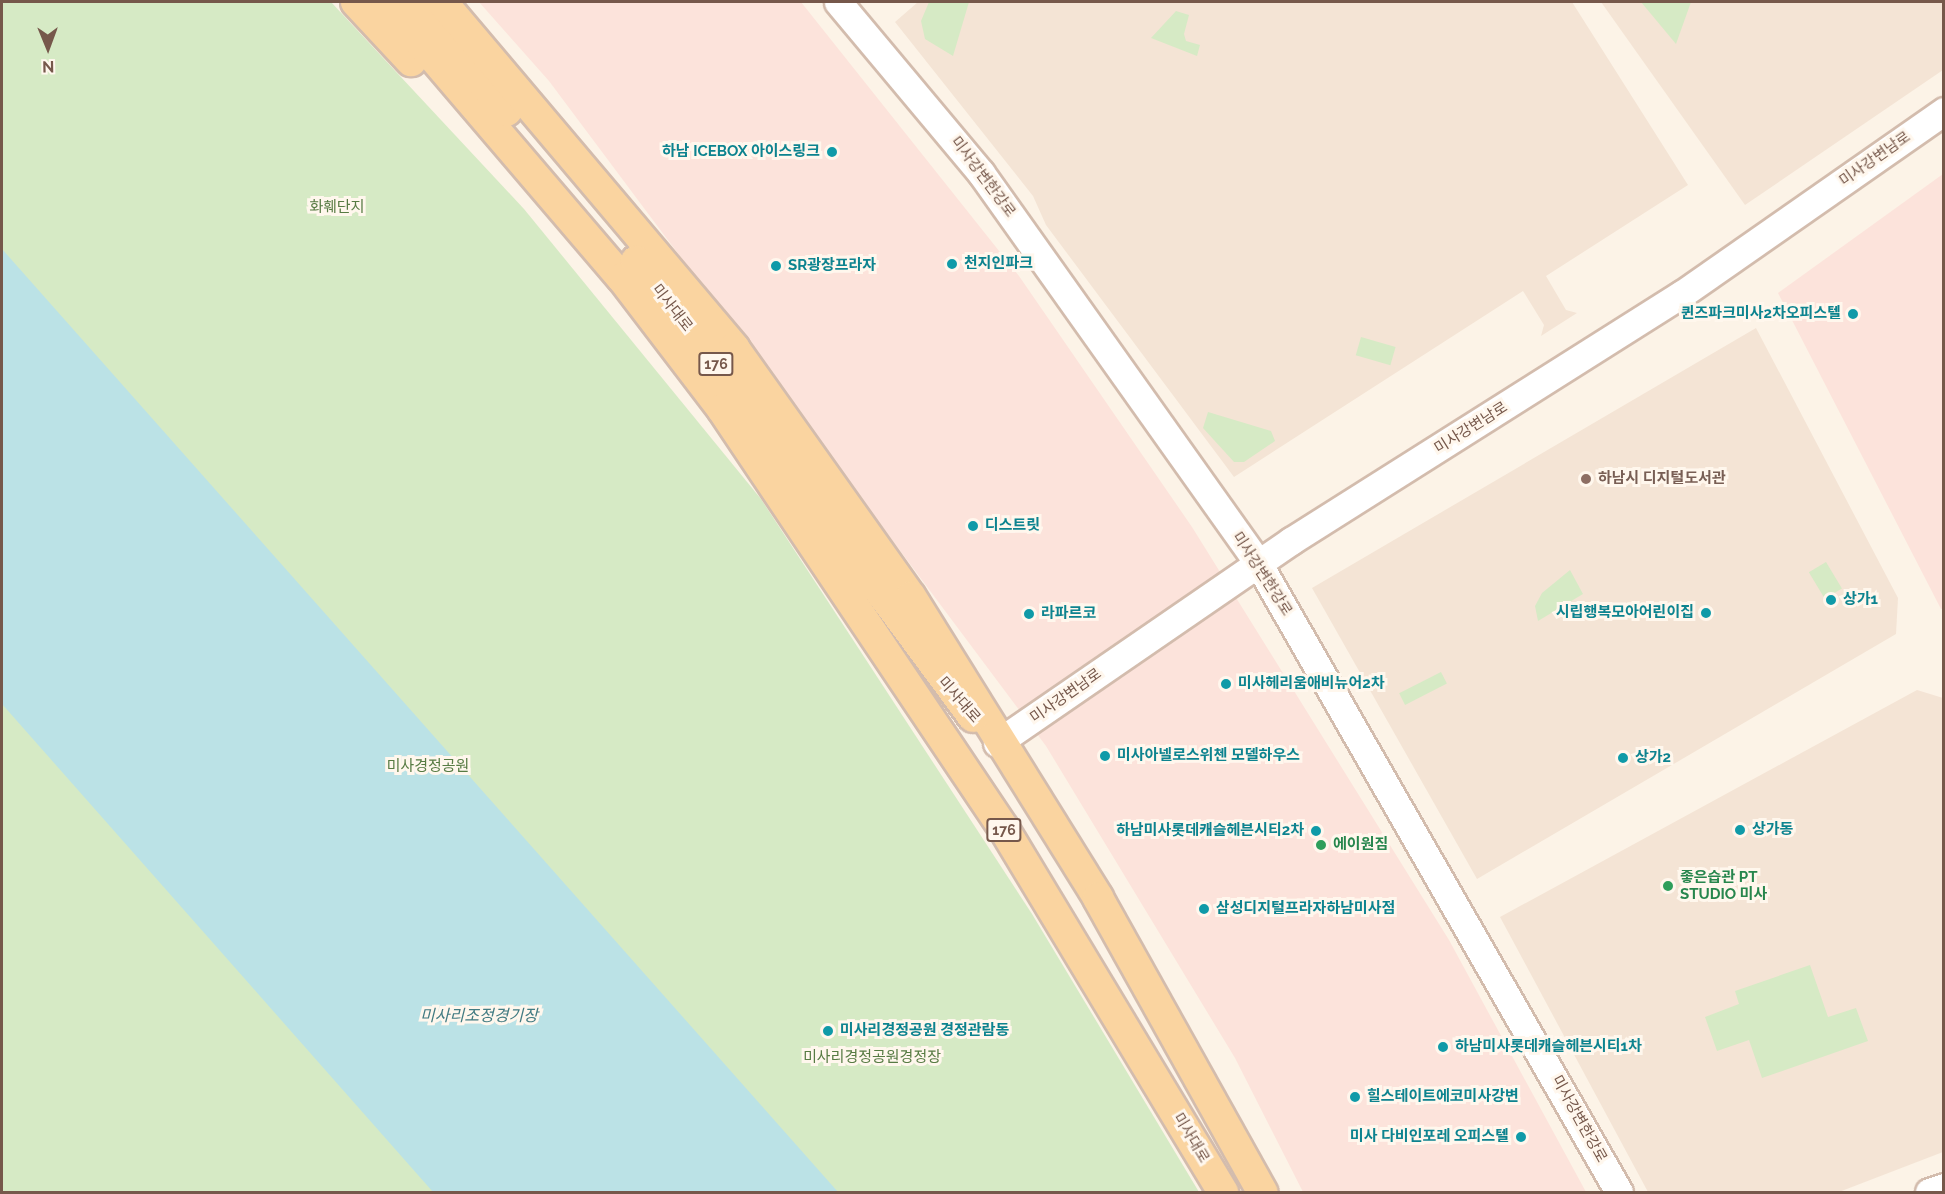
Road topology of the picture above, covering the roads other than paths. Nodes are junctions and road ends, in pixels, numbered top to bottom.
1 (356, 2) edge
2 (386, 2) edge
3 (414, 2) edge
4 (442, 2) edge
5 (838, 2) edge
6 (1944, 111) edge
7 (765, 480) junction
8 (1258, 563) junction
9 (997, 743) junction
10 (1944, 1186) edge
11 (1223, 1192) edge
12 (1262, 1192) edge
13 (1619, 1192) edge
14 (1929, 1192) edge

1 - 7 main road, 미사대로
2 - 7 main road, 미사대로 / 176
3 - 9 main road, 미사대로 / 176
4 - 9 main road, 미사대로
5 - 8 street, 미사강변한강로
6 - 8 street, 미사강변남로
7 - 11 main road, 미사대로 / 176
8 - 9 street, 미사강변남로
8 - 13 street, 미사강변한강로
9 - 12 main road, 미사대로 / 176
10 - 14 street

